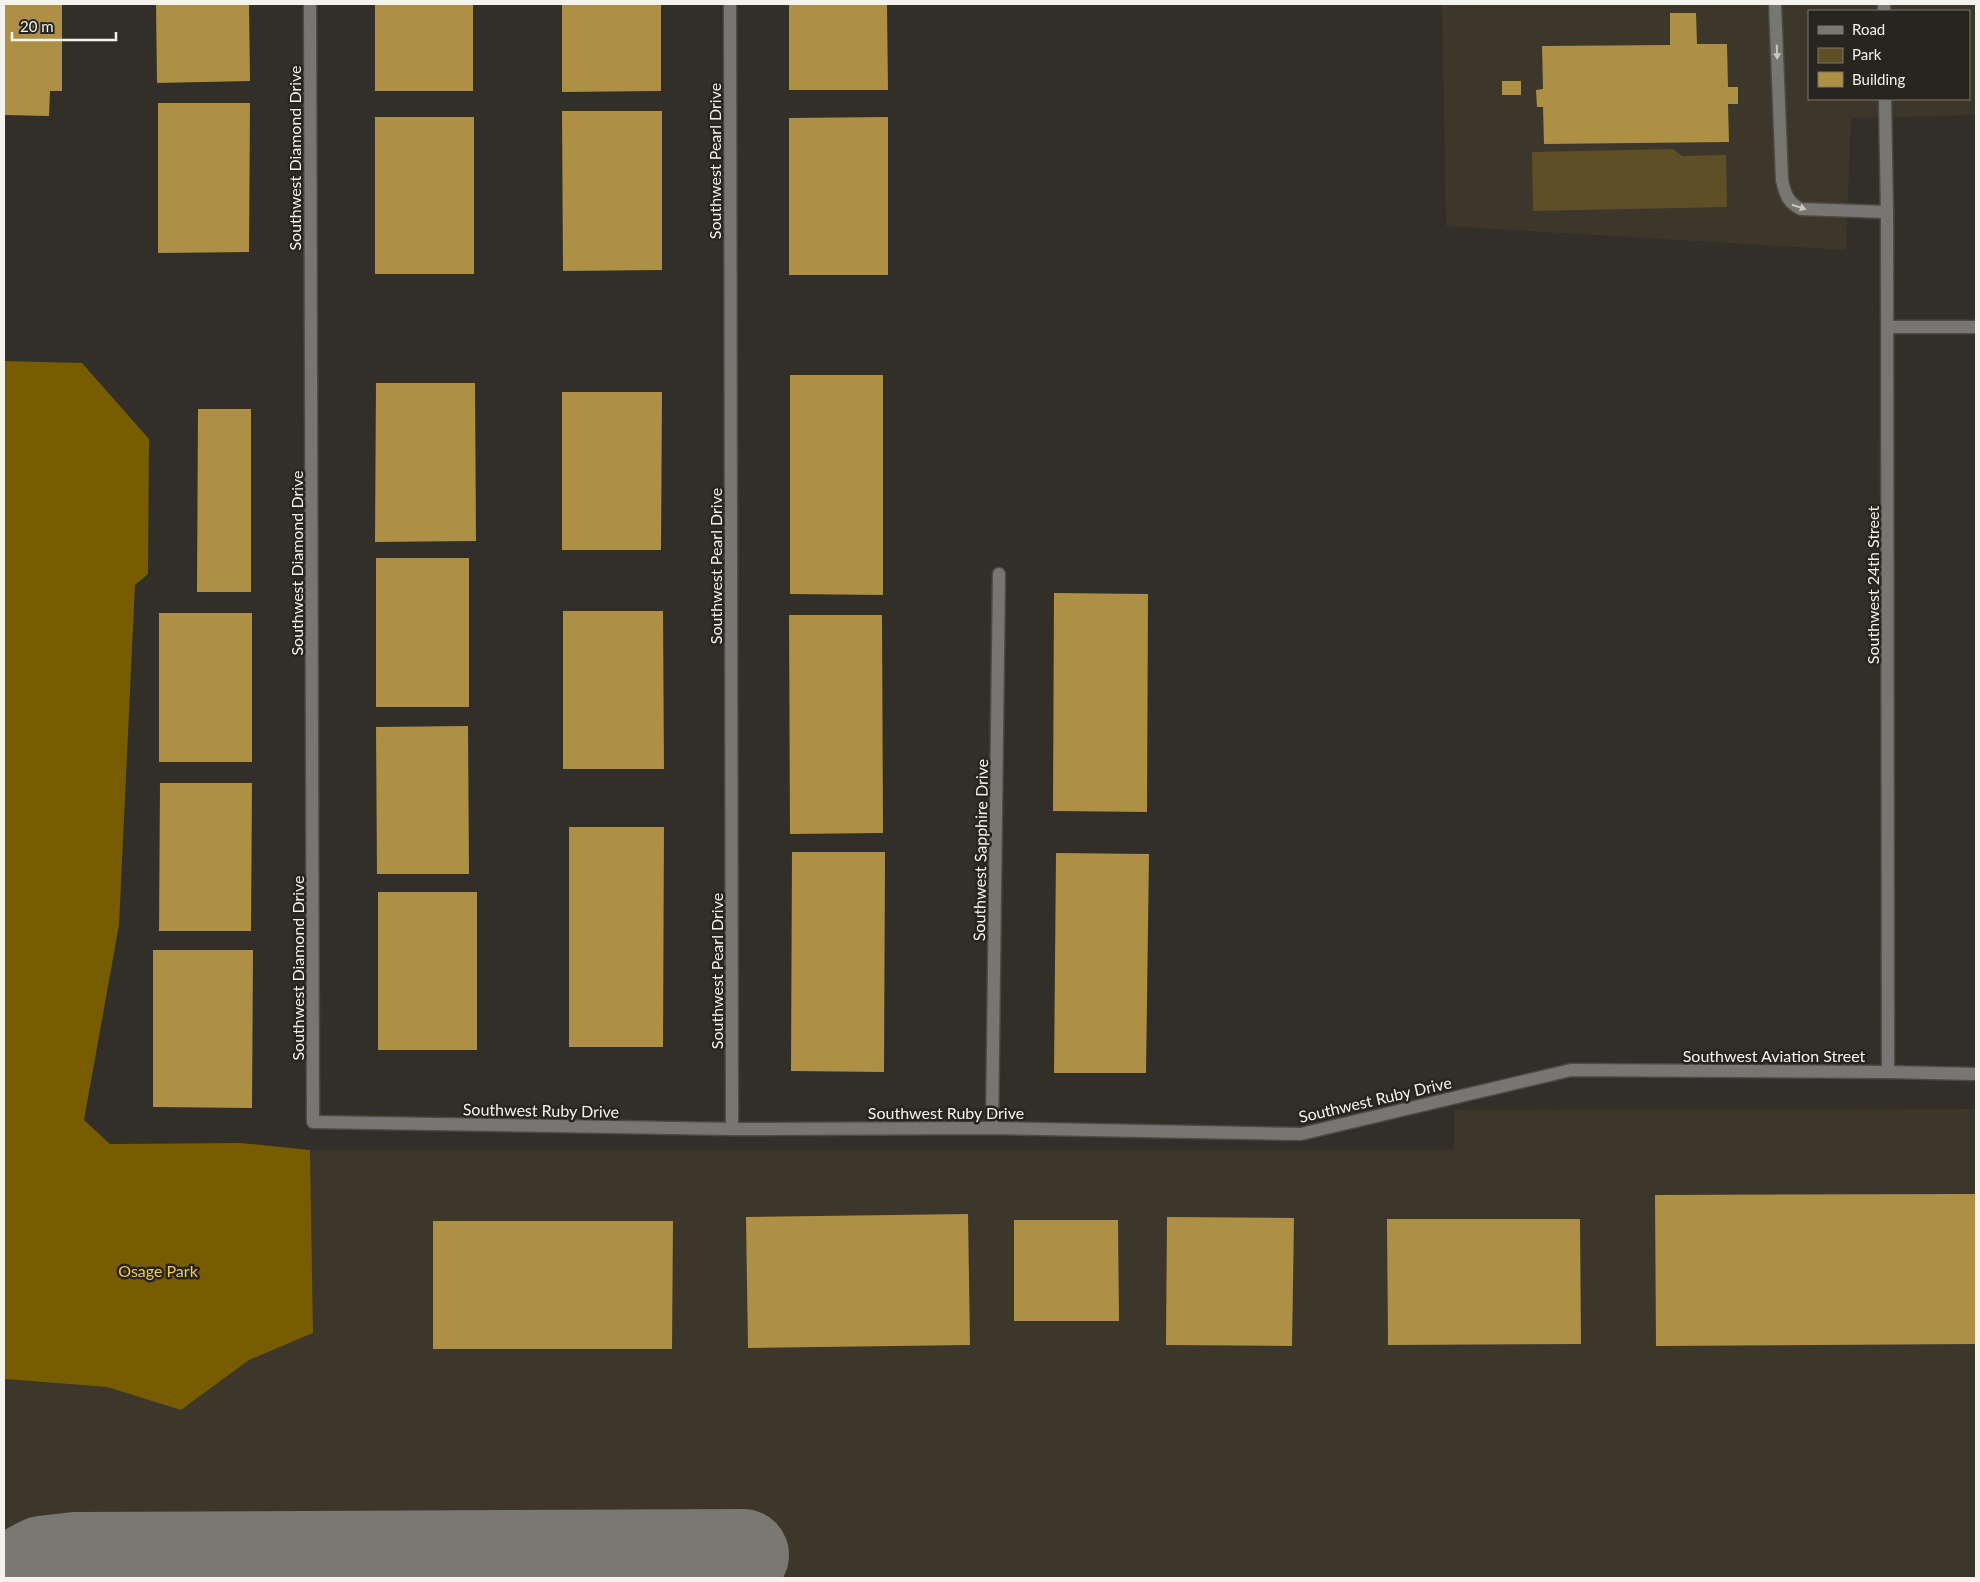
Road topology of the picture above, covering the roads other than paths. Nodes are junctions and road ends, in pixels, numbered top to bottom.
1 (310, 4) edge
2 (730, 4) edge
3 (1775, 4) edge
4 (1885, 100) edge
5 (1887, 212) junction
6 (1888, 327) junction
7 (1976, 327) edge
8 (999, 574) dead end
9 (1571, 1070) joint
10 (1888, 1072) junction
11 (1976, 1074) edge
12 (313, 1122) joint
13 (992, 1128) junction
14 (732, 1129) junction

1 - 12 street, Southwest Diamond Drive
2 - 14 street, Southwest Pearl Drive
3 -> 5 street
4 - 5 street, Southwest 24th Street
5 - 6 street, Southwest 24th Street
6 - 7 street
6 - 10 street, Southwest 24th Street
8 - 13 street, Southwest Sapphire Drive
9 - 10 street, Southwest Aviation Street
9 - 13 street, Southwest Ruby Drive
10 - 11 street, Southwest Aviation Street
12 - 14 street, Southwest Ruby Drive
13 - 14 street, Southwest Ruby Drive

